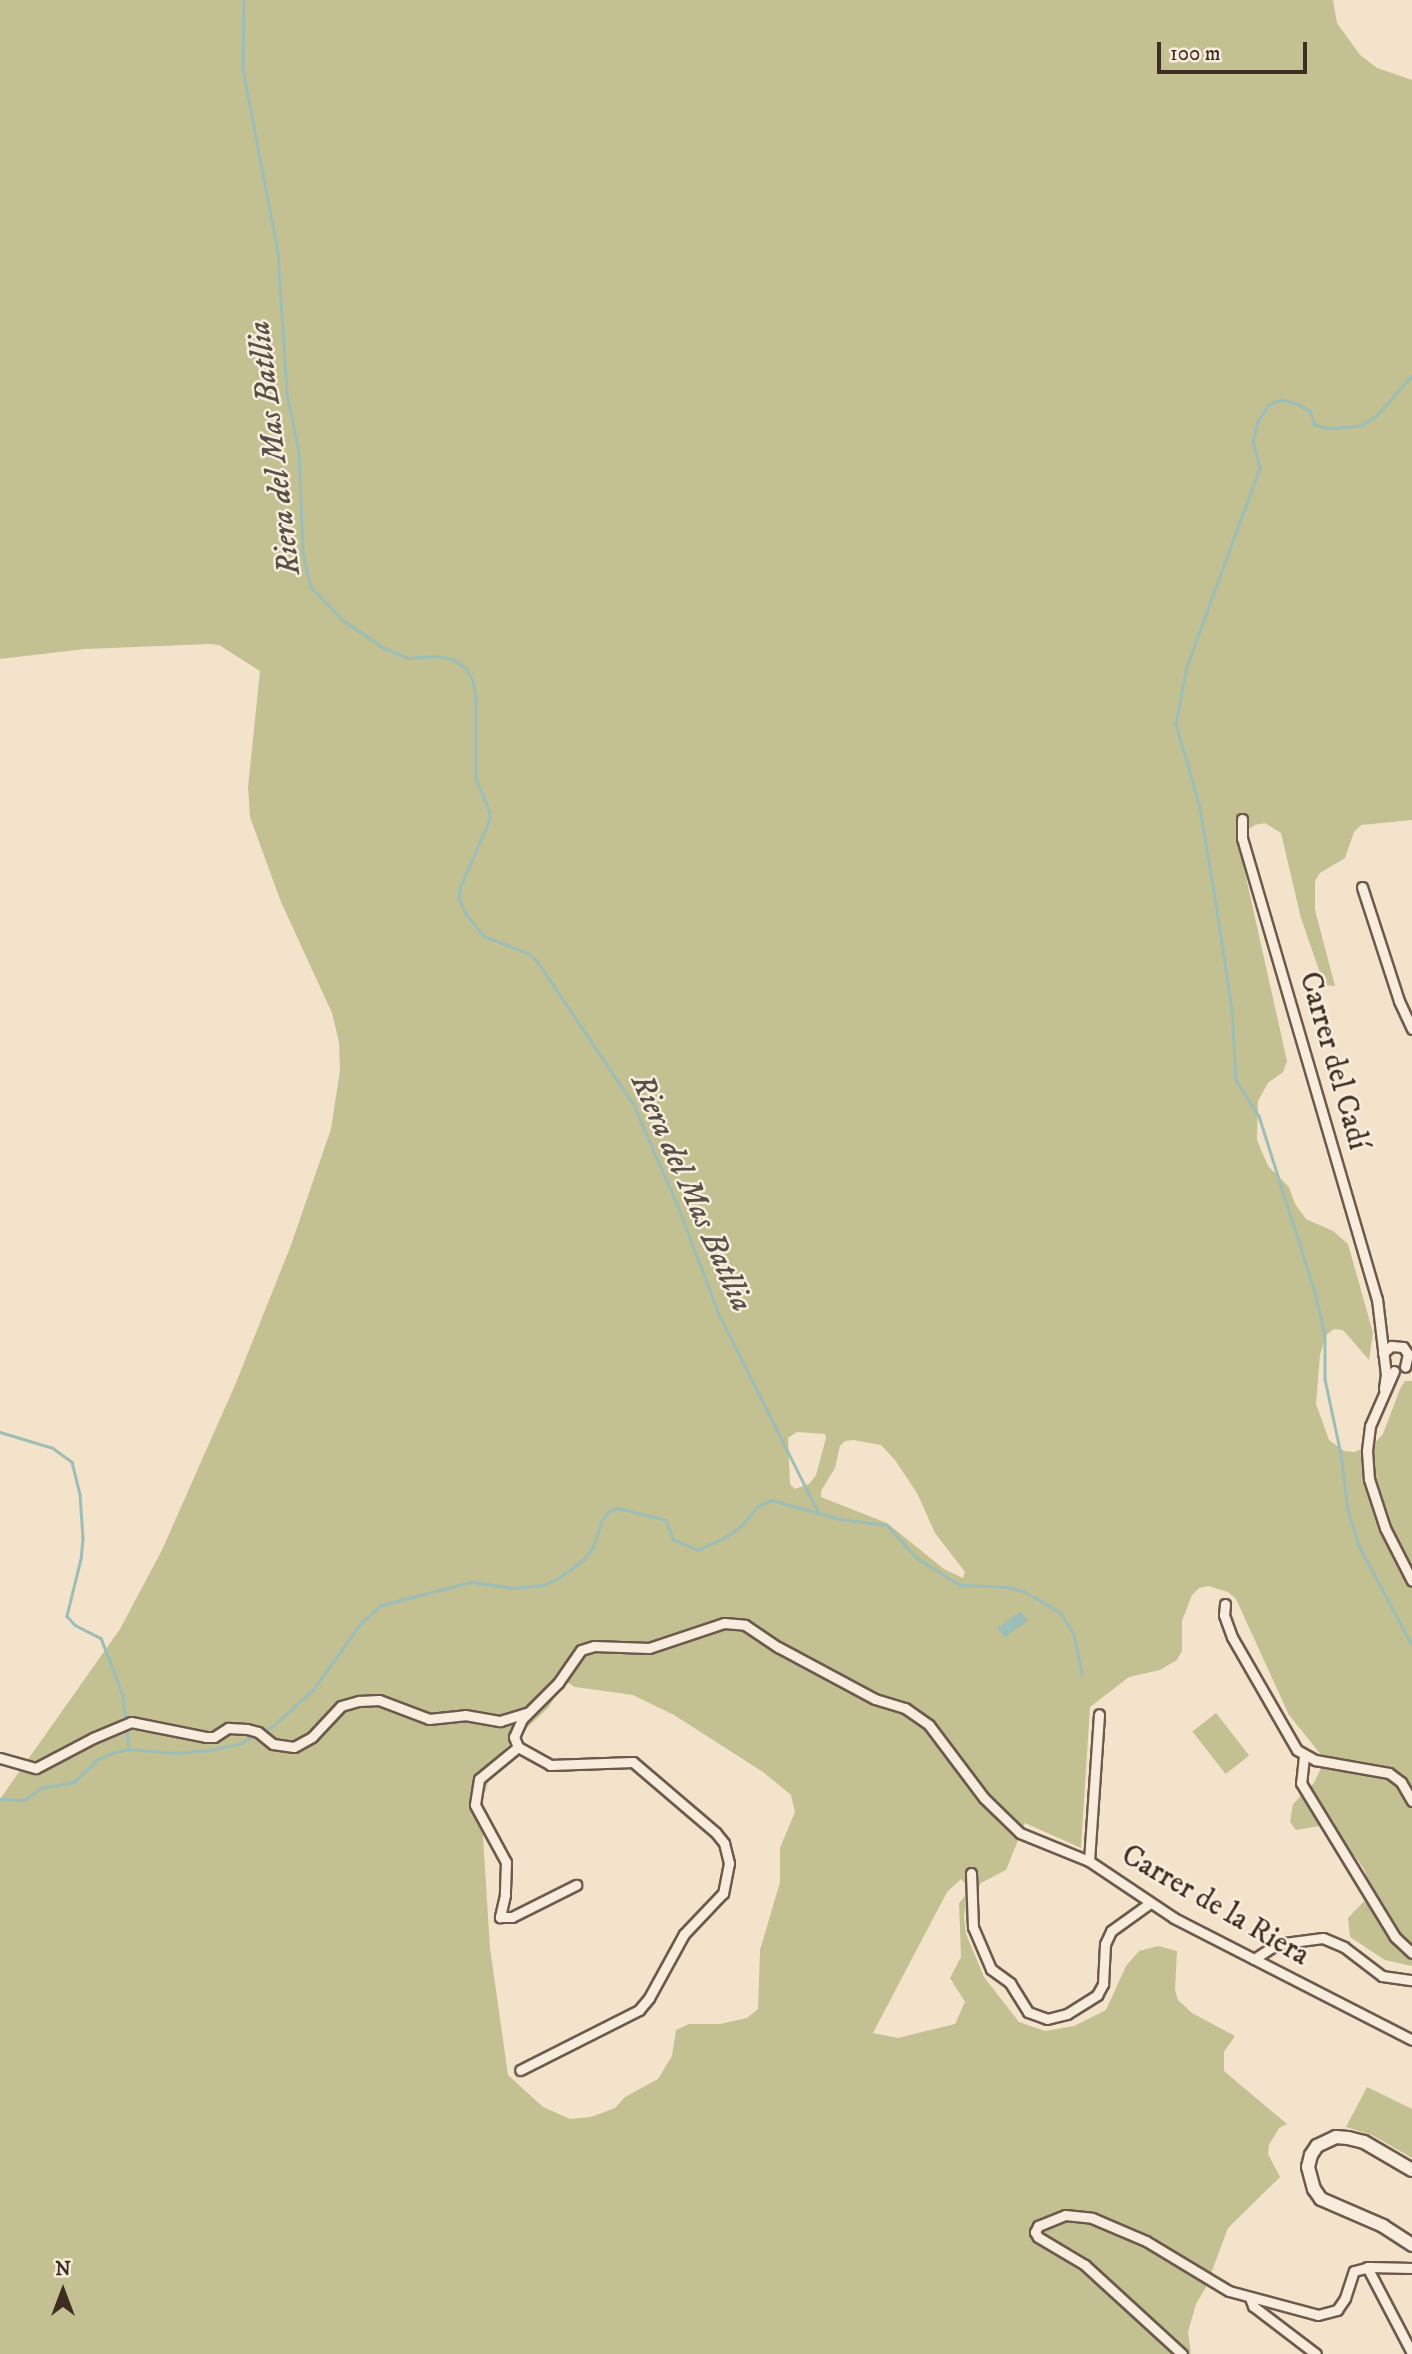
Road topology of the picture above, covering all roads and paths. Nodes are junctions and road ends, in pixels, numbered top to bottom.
1 (1242, 819) dead end
2 (1362, 887) dead end
3 (1412, 1029) edge
4 (1381, 1317) junction
5 (1412, 1341) edge
6 (1398, 1345) junction
7 (1383, 1353) junction
8 (1409, 1363) edge
9 (1384, 1366) junction
10 (1394, 1371) junction
11 (1384, 1390) junction
12 (1412, 1581) edge
13 (1225, 1604) dead end
14 (528, 1713) junction
15 (1098, 1714) dead end
16 (518, 1747) junction
17 (1304, 1756) junction
18 (0, 1758) edge
19 (1412, 1801) edge
20 (1089, 1861) junction
21 (971, 1873) dead end
22 (576, 1885) dead end
23 (1150, 1903) junction
24 (1412, 1953) edge
25 (1254, 1959) junction
26 (1412, 1980) edge
27 (1412, 2040) edge
28 (520, 2070) dead end
29 (1412, 2171) edge
30 (1412, 2245) edge
31 (1367, 2267) junction
32 (1411, 2270) edge
33 (1250, 2298) junction
34 (1412, 2353) edge
35 (1182, 2354) edge
36 (1316, 2354) edge

1 - 4 street, Carrer del Cadí
2 - 3 street
4 - 6 street, Carrer del Cadí
4 - 7 street, Carrer del Cadí
5 - 6 street
6 - 7 street
6 - 8 street
7 - 9 street
8 - 10 street
9 - 10 street
9 - 11 street
10 - 11 street
11 - 12 street
13 - 17 street
14 - 16 street
14 - 18 street
14 - 20 street
15 - 20 street, Carrer de la Riera
16 - 22 street
16 - 28 street
17 - 19 street
17 - 24 street
20 - 23 street, Carrer de la Riera
21 - 23 street
23 - 25 street, Carrer de la Riera
25 - 26 street
25 - 27 street, Carrer de la Riera
29 - 30 street
31 - 32 street
31 - 33 street
31 - 34 street
33 - 35 street
33 - 36 street

